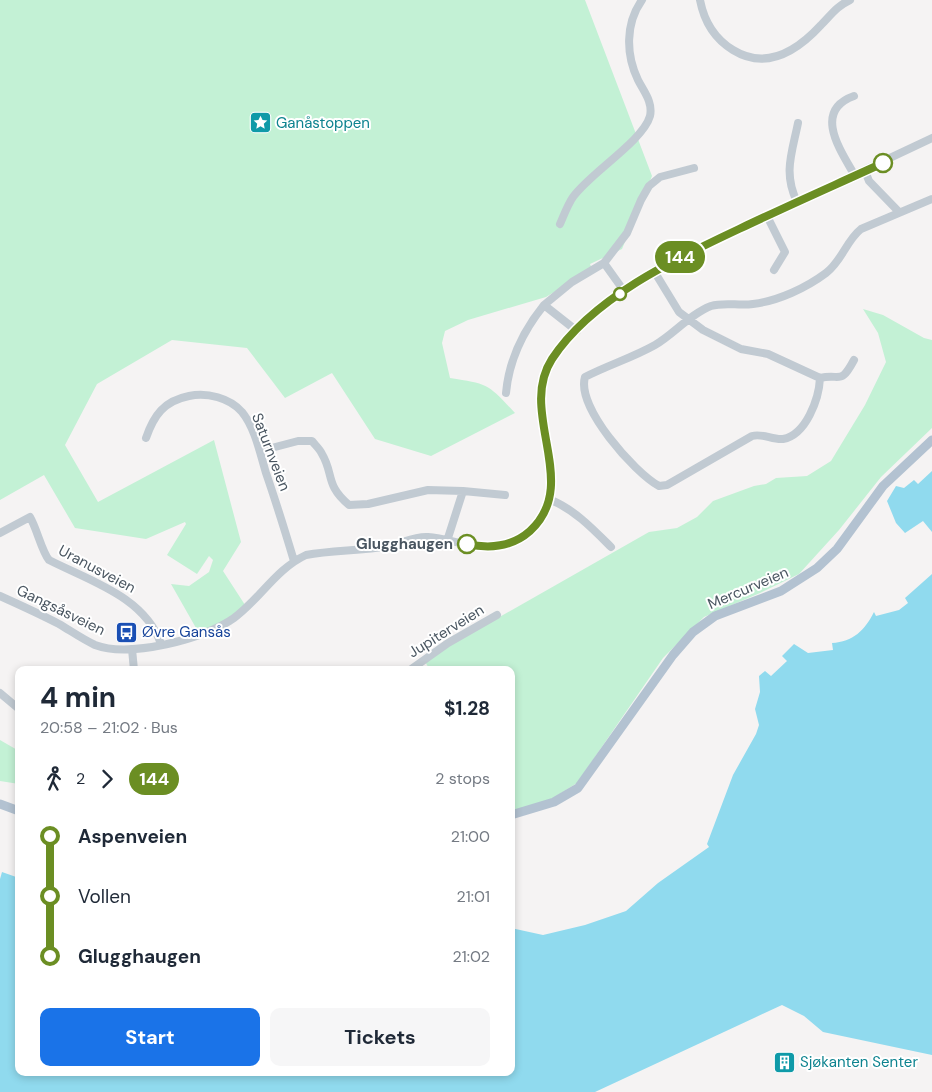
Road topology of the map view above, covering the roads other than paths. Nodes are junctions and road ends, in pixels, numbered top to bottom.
1 (642, 0) edge
2 (700, 0) edge
3 (850, 0) edge
4 (854, 96) dead end
5 (798, 123) dead end
6 (932, 138) edge
7 (694, 168) dead end
8 (865, 171) junction
9 (855, 176) junction
10 (932, 199) edge
11 (797, 202) junction
12 (899, 212) junction
13 (766, 216) junction
14 (560, 224) dead end
15 (604, 263) junction
16 (774, 270) dead end
17 (654, 271) junction
18 (624, 291) junction
19 (544, 306) junction
20 (688, 320) junction
21 (576, 330) junction
22 (854, 360) dead end
23 (820, 378) junction
24 (506, 393) dead end
25 (146, 438) dead end
26 (932, 440) edge
27 (260, 451) junction
28 (463, 491) junction
29 (504, 495) dead end
30 (551, 500) junction
31 (0, 533) edge
32 (447, 541) junction
33 (611, 547) dead end
34 (294, 561) junction
35 (0, 596) edge
36 (497, 615) dead end
37 (161, 644) junction
38 (132, 649) junction
39 (134, 666) edge
40 (416, 666) edge
41 (0, 693) edge
42 (15, 706) edge
43 (0, 804) edge
44 (15, 810) edge
45 (515, 814) edge

1 - 14 street
2 - 3 street
4 - 9 street
5 - 11 street
6 - 8 street
7 - 15 street
8 - 9 street
8 - 12 street
9 - 11 street
10 - 12 street
11 - 13 street
12 - 20 street
13 - 16 street
13 - 17 street
15 - 18 street
15 - 19 street
17 - 18 street
17 - 20 street
18 - 21 street
19 - 21 street
19 - 24 street
20 - 23 street
20 - 23 street
21 - 30 street
22 - 23 street
25 - 27 street, Saturnveien
26 - 45 main road, Mercurveien
27 - 28 street
27 - 34 street, Saturnveien
28 - 29 street
28 - 32 street
30 - 32 street, Gangsåsveien
30 - 33 street
31 - 37 street, Uranusveien
32 - 34 street, Gangsåsveien
34 - 37 street, Gangsåsveien
35 - 38 street, Gangsåsveien
36 - 40 street, Jupiterveien
37 - 38 street, Gangsåsveien
38 - 39 street
41 - 42 street
43 - 44 main road

